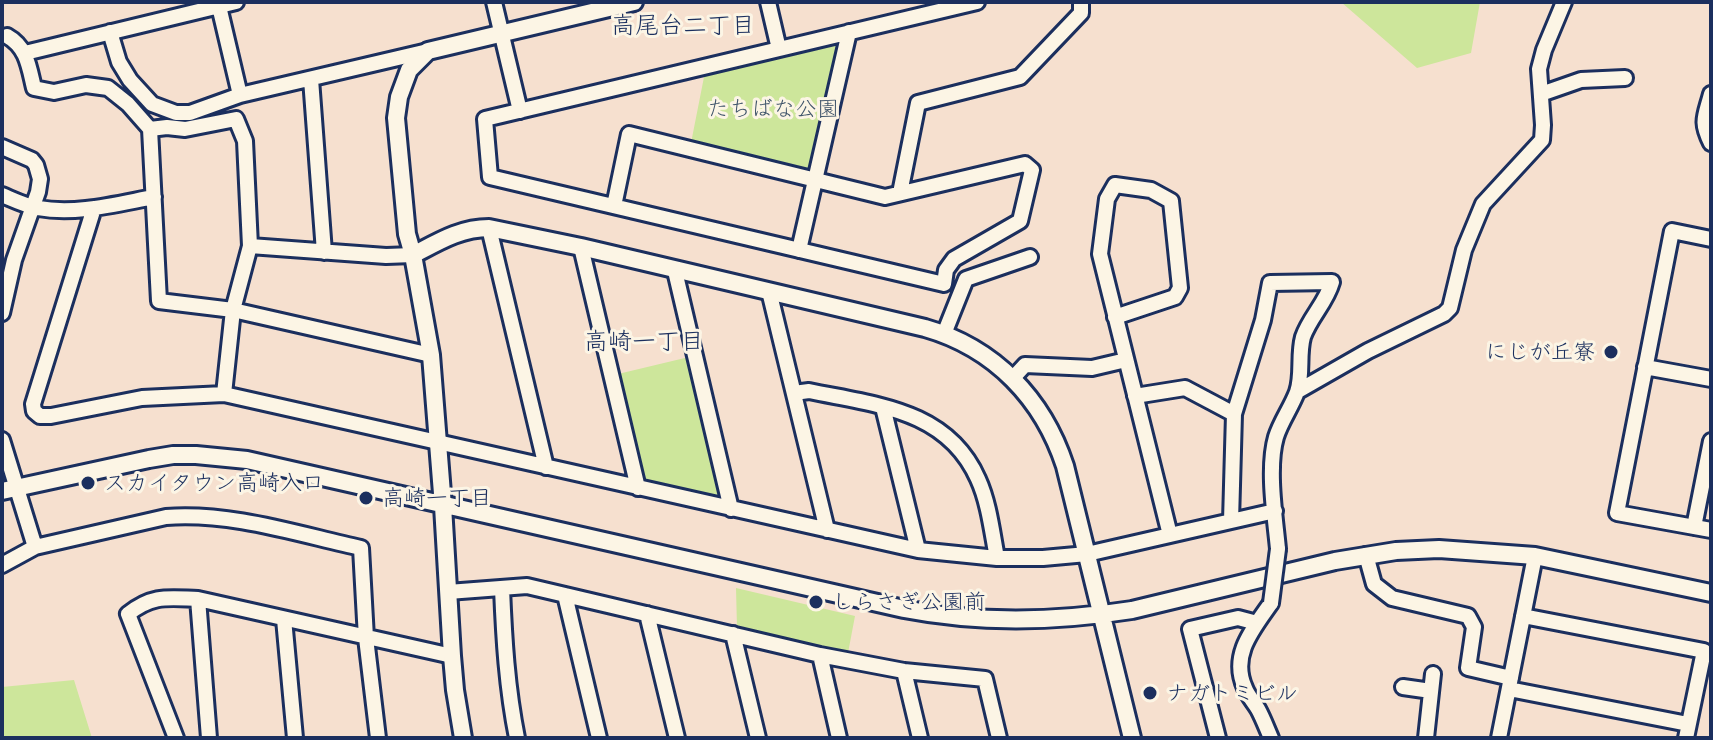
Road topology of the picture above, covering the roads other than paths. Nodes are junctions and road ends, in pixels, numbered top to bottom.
1 (236, 2) edge
2 (494, 2) edge
3 (634, 2) edge
4 (768, 2) edge
5 (977, 2) edge
6 (1081, 2) edge
7 (1564, 2) edge
8 (218, 4) edge
9 (110, 32) junction
10 (849, 32) junction
11 (502, 34) junction
12 (4, 39) edge
13 (779, 49) junction
14 (428, 51) junction
15 (25, 53) junction
16 (1625, 78) dead end
17 (311, 79) junction
18 (1541, 94) junction
19 (1711, 94) edge
20 (240, 95) junction
21 (520, 111) junction
22 (150, 129) junction
23 (1711, 143) edge
24 (2, 147) edge
25 (816, 180) junction
26 (900, 193) junction
27 (2, 195) edge
28 (154, 197) junction
29 (614, 206) junction
30 (33, 207) junction
31 (94, 208) junction
32 (489, 228) junction
33 (1711, 238) edge
34 (250, 246) junction
35 (581, 247) junction
36 (799, 250) junction
37 (324, 252) junction
38 (413, 255) junction
39 (1030, 257) dead end
40 (675, 271) junction
41 (769, 291) junction
42 (233, 310) junction
43 (2, 313) edge
44 (1115, 317) junction
45 (944, 334) junction
46 (431, 355) junction
47 (1126, 360) junction
48 (1645, 367) junction
49 (1013, 378) junction
50 (1711, 379) edge
51 (1298, 391) junction
52 (794, 393) junction
53 (224, 394) junction
54 (1135, 396) junction
55 (883, 407) junction
56 (1234, 414) junction
57 (2, 440) edge
58 (1711, 441) edge
59 (438, 443) junction
60 (546, 467) junction
61 (638, 488) junction
62 (9, 489) edge
63 (443, 506) junction
64 (731, 509) junction
65 (1275, 511) junction
66 (1231, 521) junction
67 (1694, 527) junction
68 (827, 530) junction
69 (1711, 530) edge
70 (1170, 535) junction
71 (35, 547) junction
72 (918, 550) junction
73 (1087, 554) junction
74 (1366, 555) junction
75 (1535, 556) junction
76 (997, 558) junction
77 (2, 565) edge
78 (502, 588) junction
79 (448, 592) junction
80 (1711, 593) edge
81 (565, 595) junction
82 (198, 599) junction
83 (647, 614) junction
84 (1102, 615) junction
85 (1523, 616) junction
86 (284, 619) junction
87 (1257, 623) junction
88 (733, 634) junction
89 (366, 638) junction
90 (820, 655) junction
91 (452, 656) junction
92 (904, 671) junction
93 (1433, 674) dead end
94 (1510, 683) junction
95 (1403, 687) dead end
96 (1431, 691) junction
97 (1687, 731) edge
98 (1215, 737) edge
99 (176, 738) edge
100 (209, 738) edge
101 (295, 738) edge
102 (378, 738) edge
103 (463, 738) edge
104 (517, 738) edge
105 (599, 738) edge
106 (677, 738) edge
107 (758, 738) edge
108 (839, 738) edge
109 (920, 738) edge
110 (999, 738) edge
111 (1132, 738) edge
112 (1271, 738) edge
113 (1426, 738) edge
114 (1499, 738) edge

1 - 8 street
2 - 11 street
3 - 11 street
4 - 13 street
5 - 10 street
6 - 26 street
7 - 18 street
8 - 9 street
8 - 20 street
9 - 15 street
9 - 20 street
10 - 13 street
10 - 25 street
11 - 14 street
11 - 21 street
12 - 15 street
13 - 21 street
14 - 17 street
14 - 38 street
15 - 22 street
16 - 18 street
17 - 20 street
17 - 37 street
18 - 51 street
19 - 23 street
21 - 29 street
22 - 28 street
22 - 34 street
24 - 30 street
25 - 26 street
25 - 29 street
25 - 36 street
26 - 36 street
27 - 30 street
28 - 31 street
28 - 42 street
29 - 36 street
30 - 31 street
30 - 43 street
31 - 53 street
32 - 35 street
32 - 38 street
32 - 60 street
33 - 48 street
34 - 37 street
34 - 42 street
35 - 40 street
35 - 61 street
37 - 38 street
38 - 46 street
39 - 45 street
40 - 41 street
40 - 64 street
41 - 45 street
41 - 52 street
42 - 46 street
42 - 53 street
44 - 44 street
44 - 47 street
45 - 49 street
46 - 59 street
47 - 49 street
47 - 54 street
48 - 50 street
48 - 67 street
49 - 73 street
51 - 56 street
51 - 65 street
52 - 55 street
52 - 68 street
53 - 59 street
54 - 56 street
54 - 70 street
55 - 72 street
55 - 76 street
56 - 66 street
57 - 62 street
58 - 67 street
59 - 60 street
59 - 63 street
60 - 61 street
61 - 64 street
62 - 63 street
62 - 71 street
63 - 79 street
63 - 84 street
64 - 68 street
65 - 66 street
65 - 87 street, bridge
66 - 70 street
67 - 69 street
68 - 72 street
70 - 73 street
71 - 77 street
71 - 89 street
72 - 76 street
73 - 76 street
73 - 84 street
74 - 75 street
74 - 84 street
74 - 94 street
75 - 80 street
75 - 85 street
78 - 79 street
78 - 81 street
78 - 104 street
79 - 91 street
81 - 83 street
81 - 105 street
82 - 86 street
82 - 99 street
82 - 100 street
83 - 88 street
83 - 106 street
84 - 111 street
85 - 94 street
85 - 97 street
86 - 89 street
86 - 101 street
87 - 98 street
87 - 112 street
88 - 90 street
88 - 107 street
89 - 91 street
89 - 102 street
90 - 92 street
90 - 108 street
91 - 103 street
92 - 109 street
92 - 110 street
93 - 96 street
94 - 97 street
94 - 114 street
95 - 96 street
96 - 113 street

